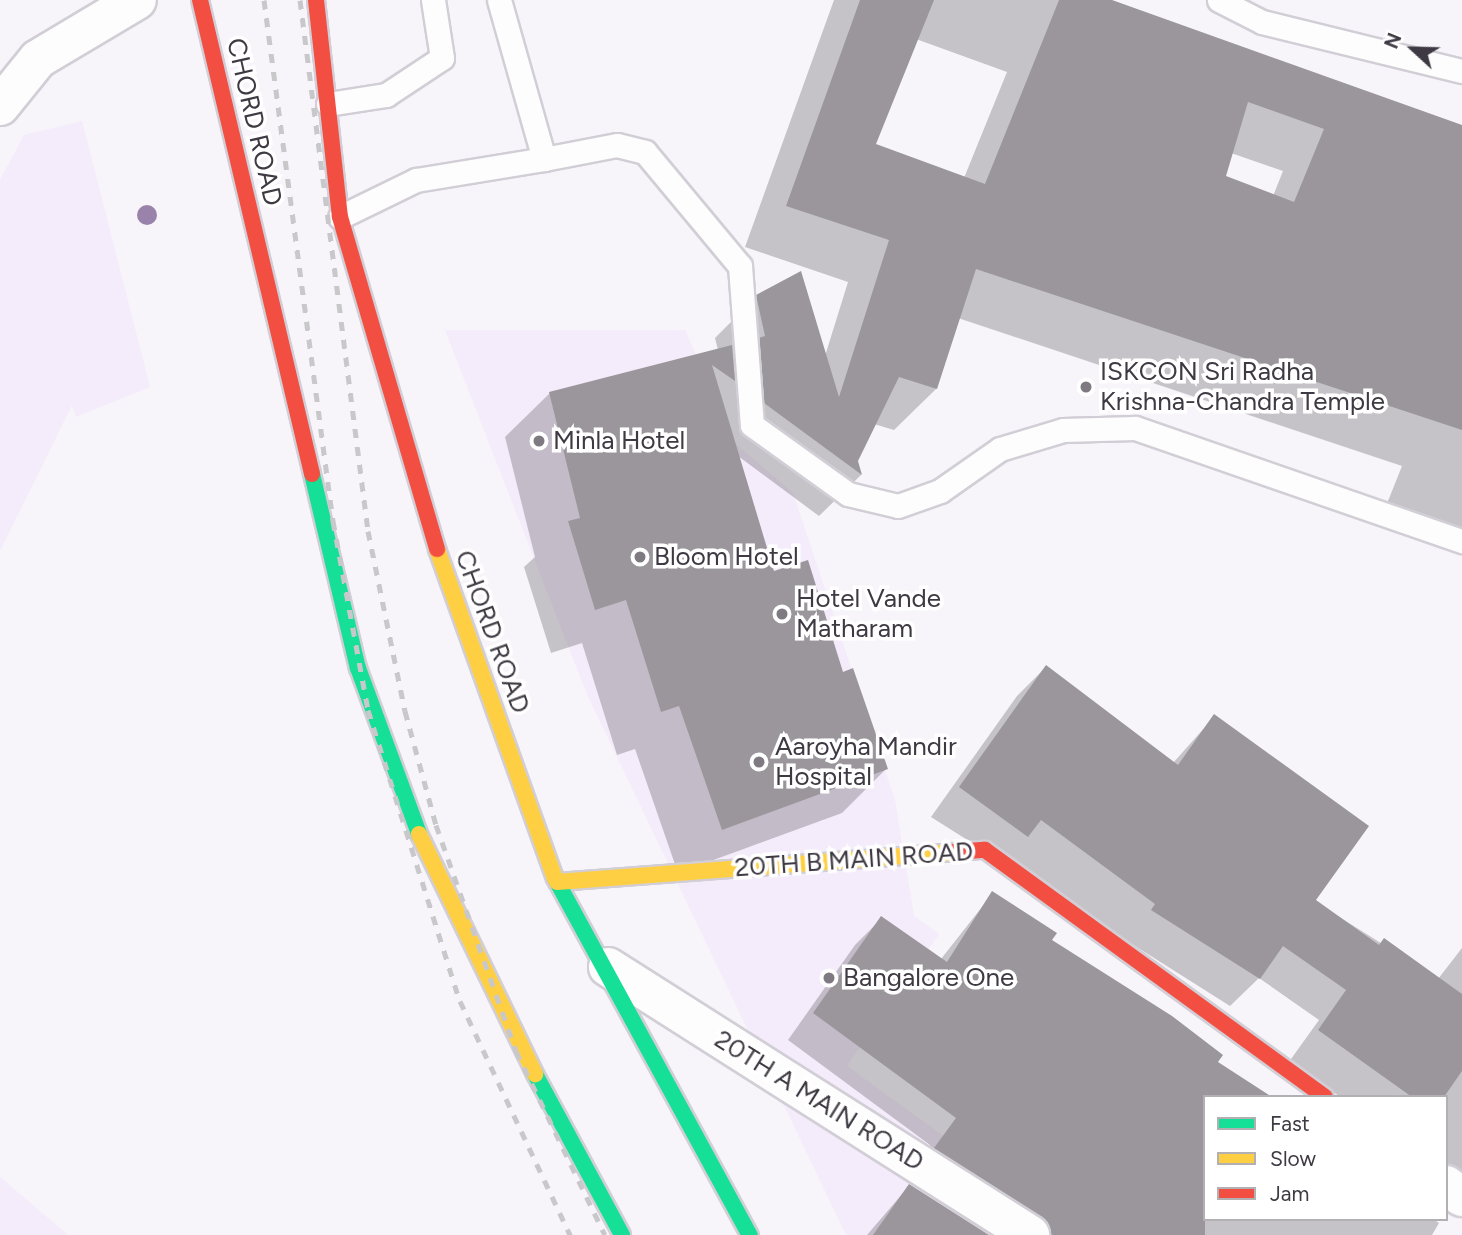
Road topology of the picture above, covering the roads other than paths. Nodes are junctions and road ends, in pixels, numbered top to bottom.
1 (136, 0) edge
2 (200, 0) edge
3 (316, 0) edge
4 (433, 0) edge
5 (499, 0) edge
6 (1219, 0) edge
7 (1462, 71) edge
8 (328, 104) junction
9 (0, 106) edge
10 (544, 159) junction
11 (341, 217) junction
12 (1462, 541) edge
13 (557, 882) junction
14 (608, 967) junction
15 (1322, 1095) edge
16 (622, 1235) edge
17 (750, 1235) edge
18 (1030, 1235) edge

1 - 9 street
2 - 16 main road, CHORD ROAD
3 - 8 main road, CHORD ROAD
4 - 8 lane
5 - 10 lane
6 - 7 lane
8 - 11 main road, CHORD ROAD
10 - 11 lane
10 - 12 lane
11 - 13 main road, CHORD ROAD
13 - 14 main road, CHORD ROAD
13 - 15 main road, 20TH B MAIN ROAD
14 - 17 main road, CHORD ROAD
14 - 18 street, 20TH A MAIN ROAD

